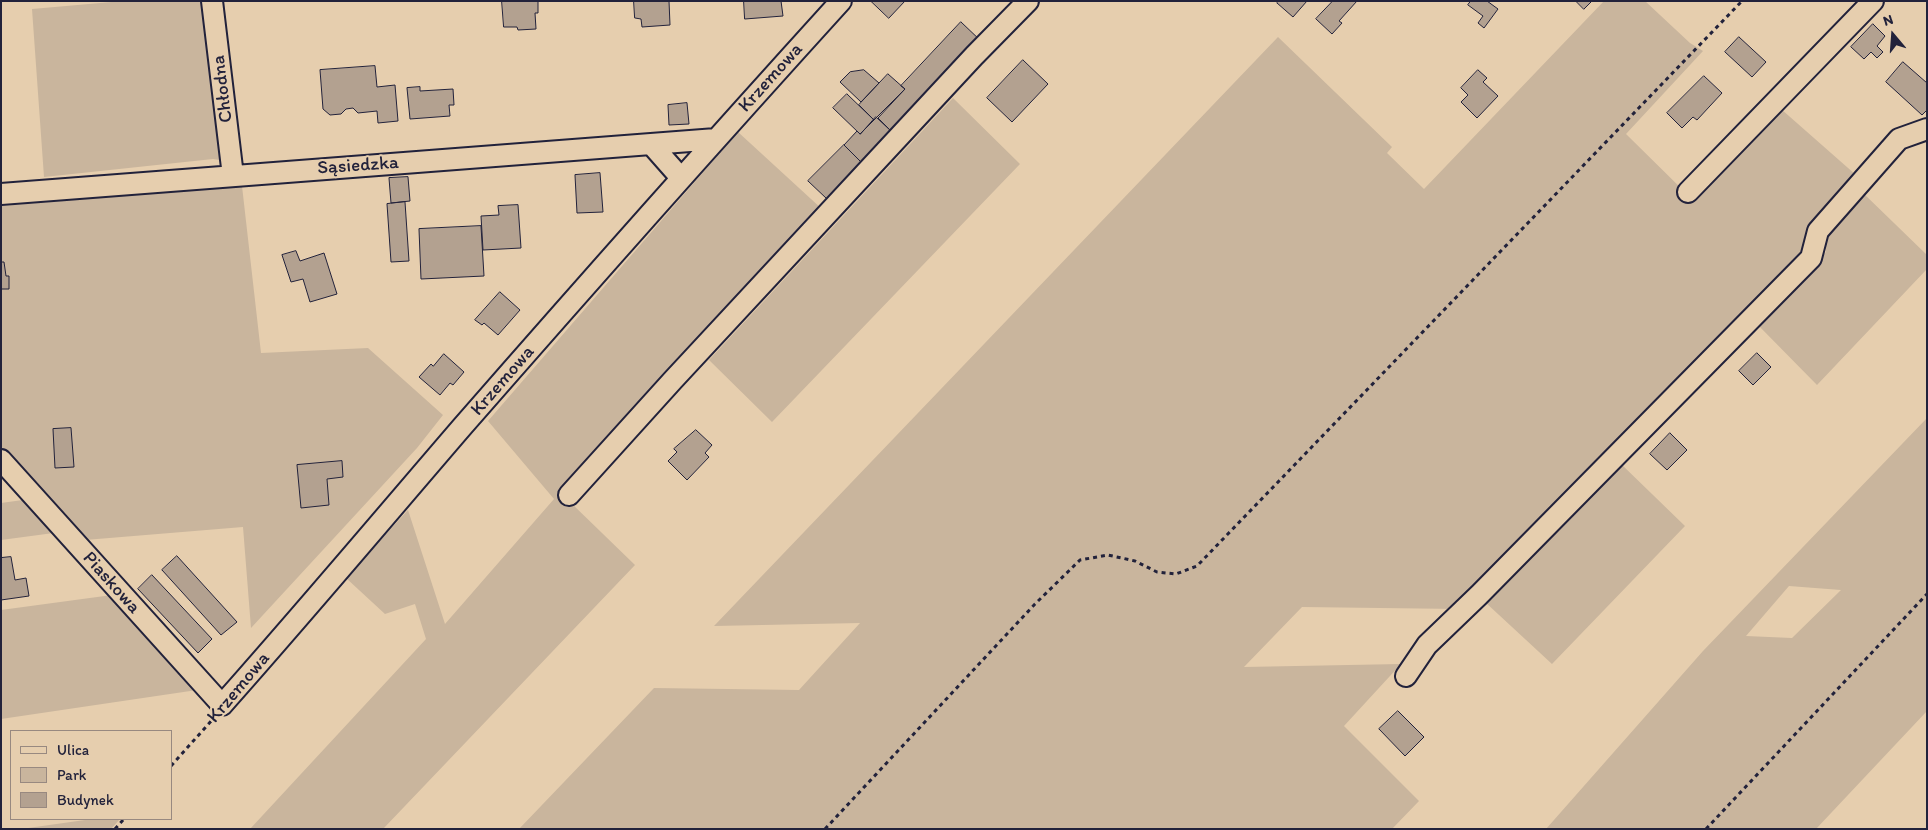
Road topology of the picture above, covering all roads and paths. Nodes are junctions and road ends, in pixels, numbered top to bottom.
1 (212, 1) edge
2 (841, 1) edge
3 (1028, 1) edge
4 (1742, 1) edge
5 (1873, 1) edge
6 (1927, 129) edge
7 (716, 139) junction
8 (651, 144) junction
9 (233, 176) junction
10 (681, 178) junction
11 (1688, 192) dead end
12 (1, 194) edge
13 (1, 460) edge
14 (569, 495) dead end
15 (1927, 594) edge
16 (1406, 676) dead end
17 (222, 705) junction
18 (172, 765) edge
19 (825, 829) edge
20 (1706, 829) edge

1 - 9 street, Chłodna
2 - 7 street, Krzemowa
3 - 14 street
4 - 19 path
5 - 11 street
6 - 16 street
7 - 8 street, Sąsiedzka
7 - 10 street, Krzemowa
8 - 9 street, Sąsiedzka
8 - 10 street
9 - 12 street, Sąsiedzka
10 - 17 street, Krzemowa
13 - 17 street, Piaskowa
15 - 20 path
17 - 18 path, Krzemowa

